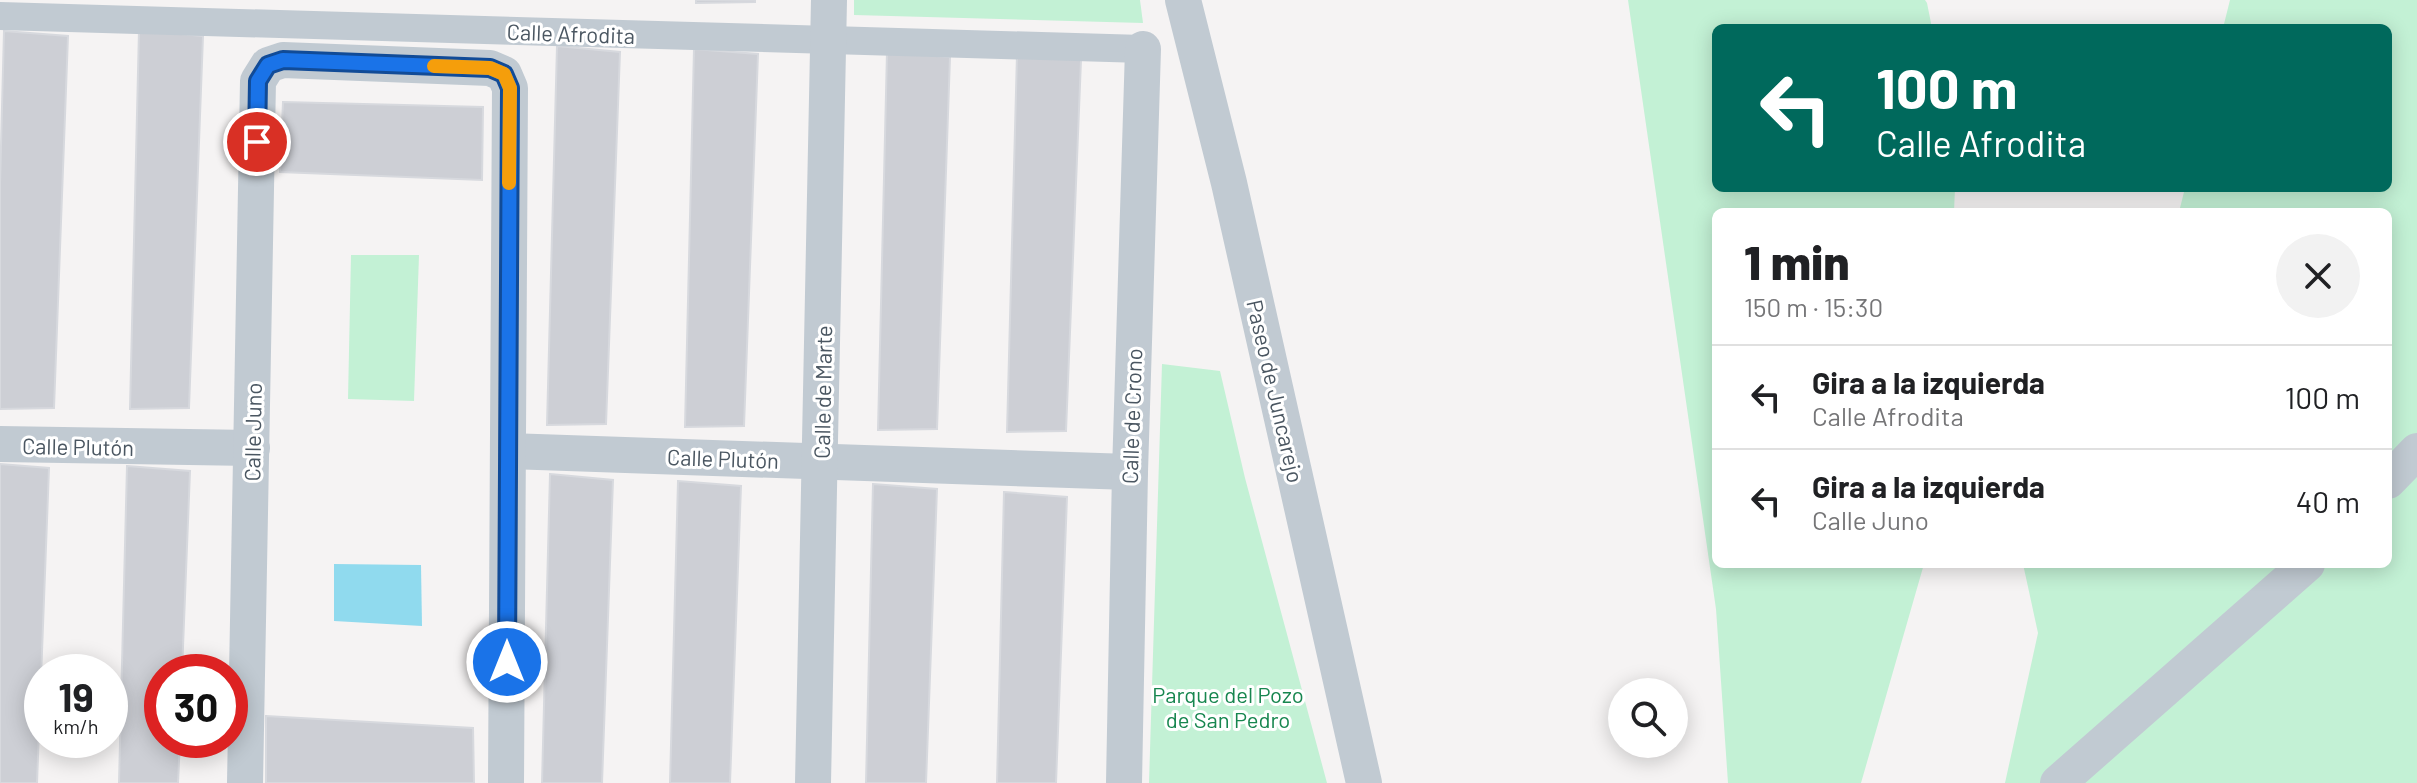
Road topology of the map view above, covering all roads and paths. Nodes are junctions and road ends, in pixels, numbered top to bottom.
1 (829, 0) edge
2 (1183, 0) edge
3 (0, 16) edge
4 (829, 40) junction
5 (1143, 49) joint
6 (258, 81) joint
7 (0, 444) edge
8 (252, 448) junction
9 (508, 451) junction
10 (2417, 451) edge
11 (821, 462) junction
12 (1130, 472) junction
13 (2392, 477) edge
14 (2302, 568) edge
15 (245, 783) edge
16 (506, 783) edge
17 (813, 783) edge
18 (1124, 783) edge
19 (1364, 783) edge
20 (2058, 783) edge

1 - 4 street, Calle de Marte
2 - 19 street, Paseo de Juncarejo
3 - 4 street, Calle Afrodita
4 - 5 street, Calle Afrodita
4 - 11 street, Calle de Marte
5 - 12 street, Calle de Crono
6 - 8 street, Calle Juno
6 - 9 street, Calle Afrodita
7 - 8 street, Calle Plutón
8 - 15 street, Calle Juno
9 - 11 street, Calle Plutón
9 - 16 street
10 - 13 street
11 - 12 street, Calle Plutón
11 - 17 street, Calle de Marte
12 - 18 street, Calle de Crono
14 - 20 street

